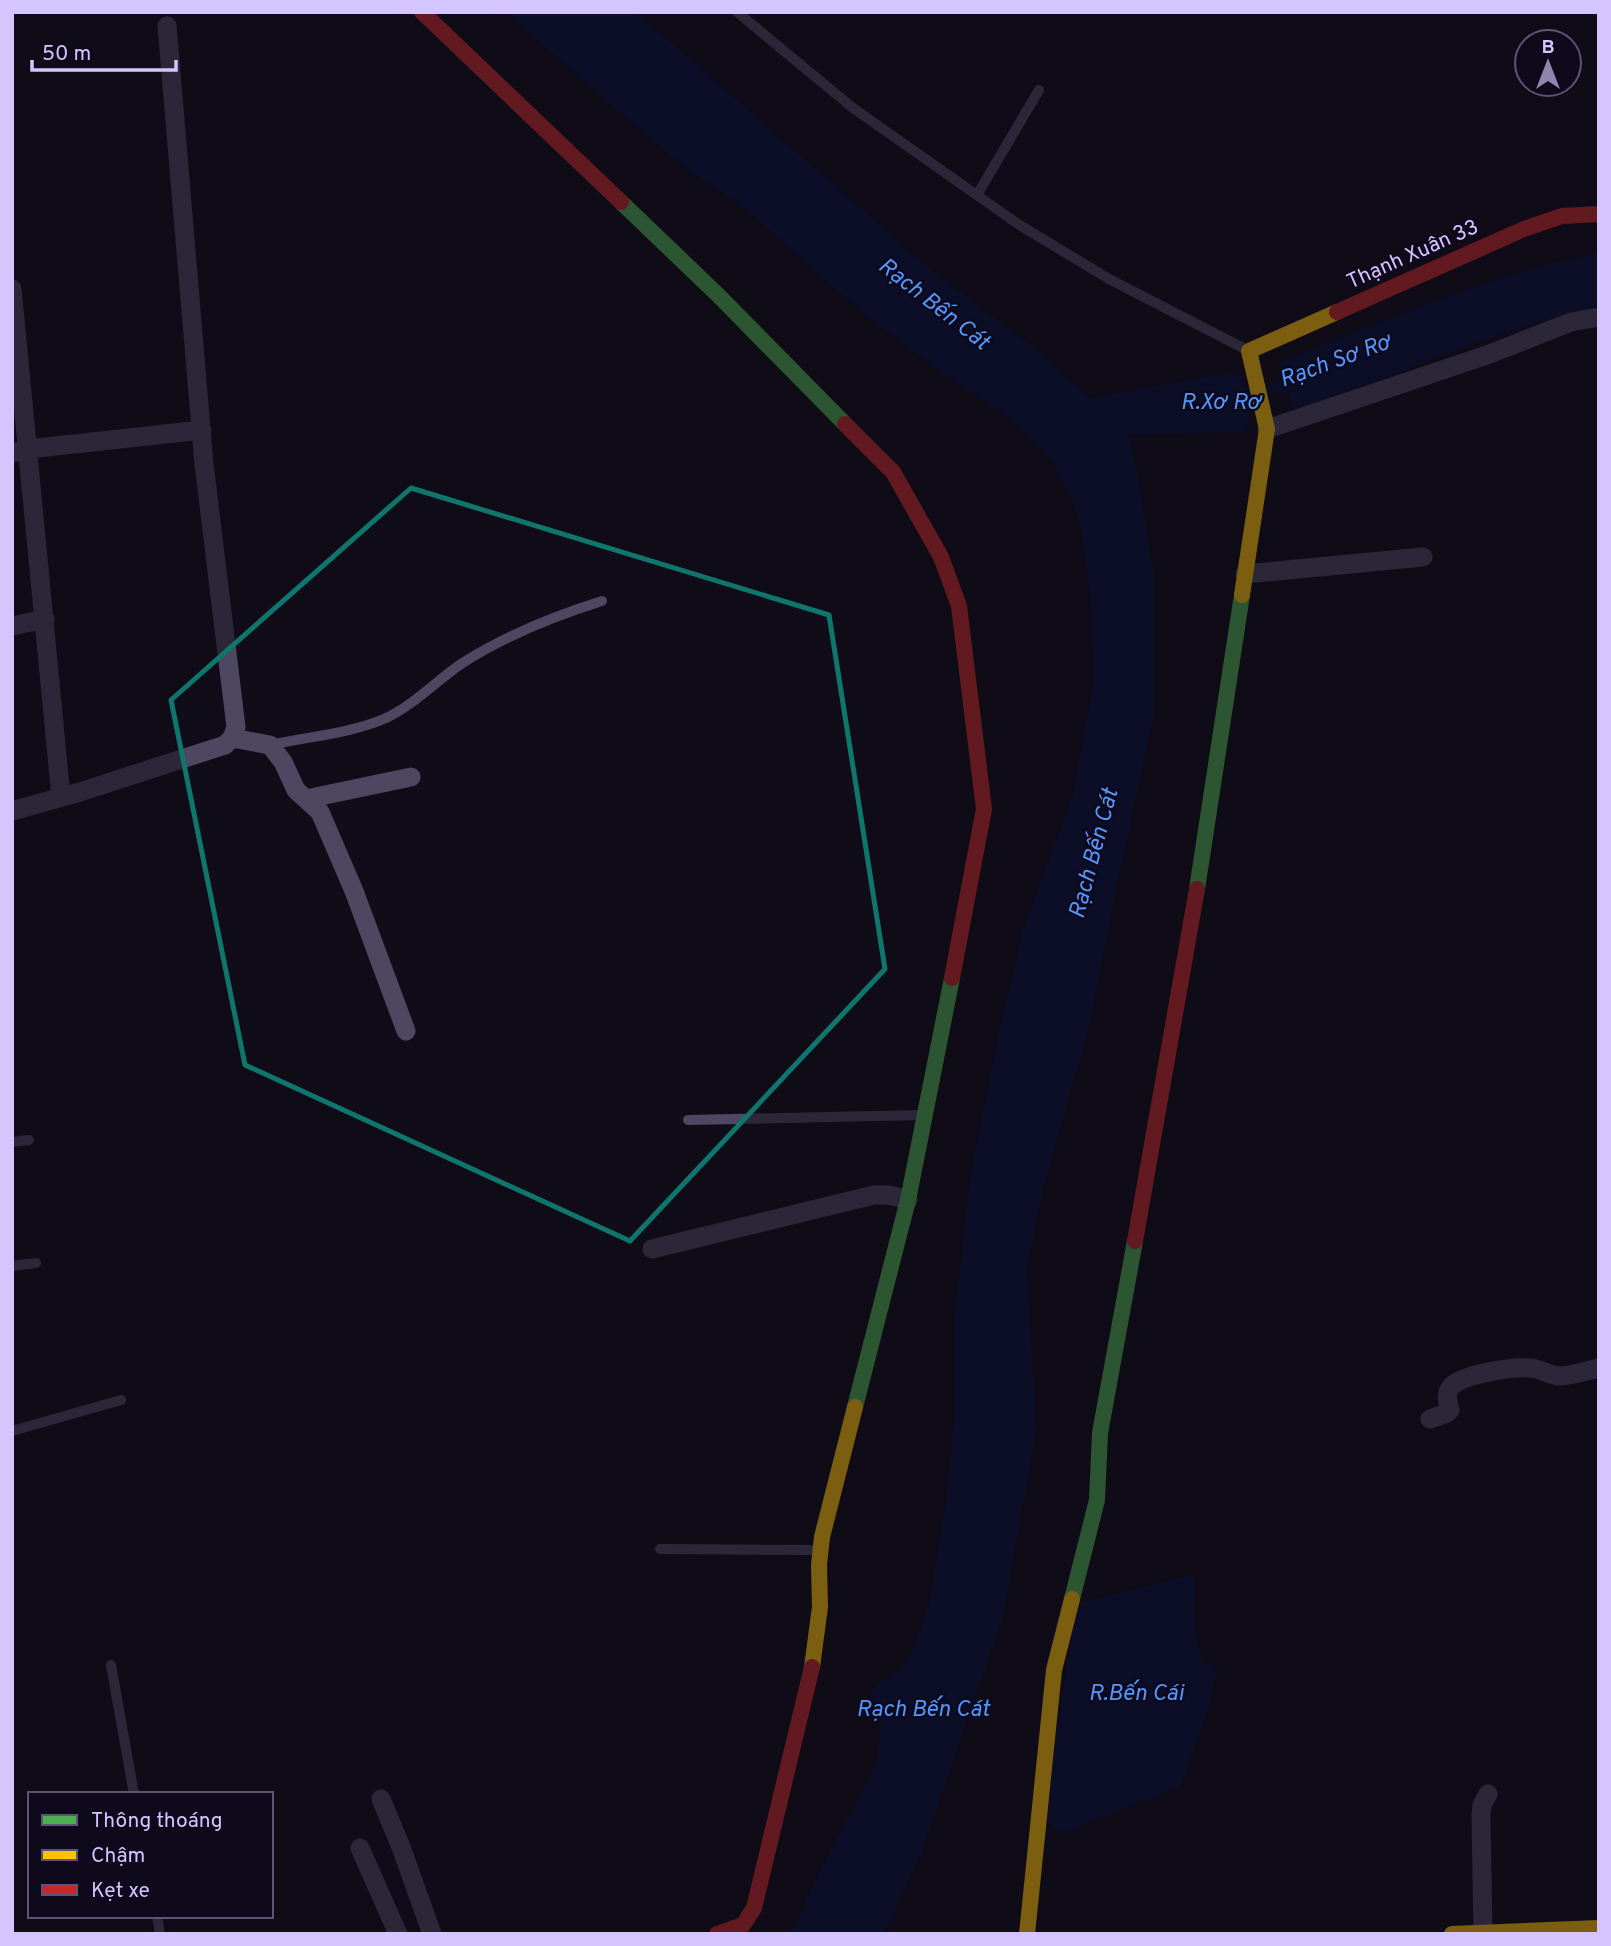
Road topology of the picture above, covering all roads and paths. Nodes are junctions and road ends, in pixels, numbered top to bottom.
1 (422, 12) edge
2 (737, 12) edge
3 (167, 26) dead end
4 (1039, 90) dead end
5 (977, 195) junction
6 (1599, 214) edge
7 (12, 289) edge
8 (1599, 317) edge
9 (1250, 354) junction
10 (1267, 423) junction
11 (202, 430) junction
12 (20, 451) edge
13 (1423, 557) dead end
14 (1245, 574) junction
15 (602, 601) dead end
16 (45, 619) junction
17 (12, 626) edge
18 (232, 738) junction
19 (270, 745) junction
20 (411, 777) dead end
21 (61, 797) junction
22 (306, 799) junction
23 (12, 811) edge
24 (405, 1031) dead end
25 (925, 1115) junction
26 (688, 1119) dead end
27 (29, 1140) dead end
28 (12, 1142) edge
29 (908, 1200) junction
30 (652, 1249) dead end
31 (36, 1263) dead end
32 (12, 1266) edge
33 (1599, 1368) edge
34 (121, 1401) dead end
35 (1430, 1419) dead end
36 (12, 1431) edge
37 (660, 1549) dead end
38 (821, 1550) junction
39 (111, 1665) dead end
40 (134, 1792) edge
41 (1488, 1794) dead end
42 (381, 1799) dead end
43 (360, 1848) dead end
44 (1599, 1928) edge
45 (1483, 1933) edge
46 (398, 1934) edge
47 (432, 1934) edge
48 (717, 1934) edge
49 (1027, 1934) edge
50 (1452, 1934) edge

1 - 25 street
2 - 5 lane
3 - 11 street
4 - 5 lane
5 - 9 lane
6 - 9 street, Thạnh Xuân 33
7 - 12 street
8 - 10 street
9 - 10 street
10 - 14 street
11 - 12 street
11 - 18 street
12 - 16 street
13 - 14 street
14 - 49 street
15 - 19 lane
16 - 17 street
16 - 21 street
18 - 19 street
18 - 21 street
19 - 22 street
20 - 22 street
21 - 23 street
22 - 24 street
25 - 26 lane
25 - 29 street
27 - 28 lane
29 - 30 street
29 - 38 street
31 - 32 lane
33 - 35 street
34 - 36 lane
37 - 38 lane
38 - 48 street
39 - 40 lane
41 - 45 street
42 - 47 street
43 - 46 street
44 - 45 street
45 - 50 street

